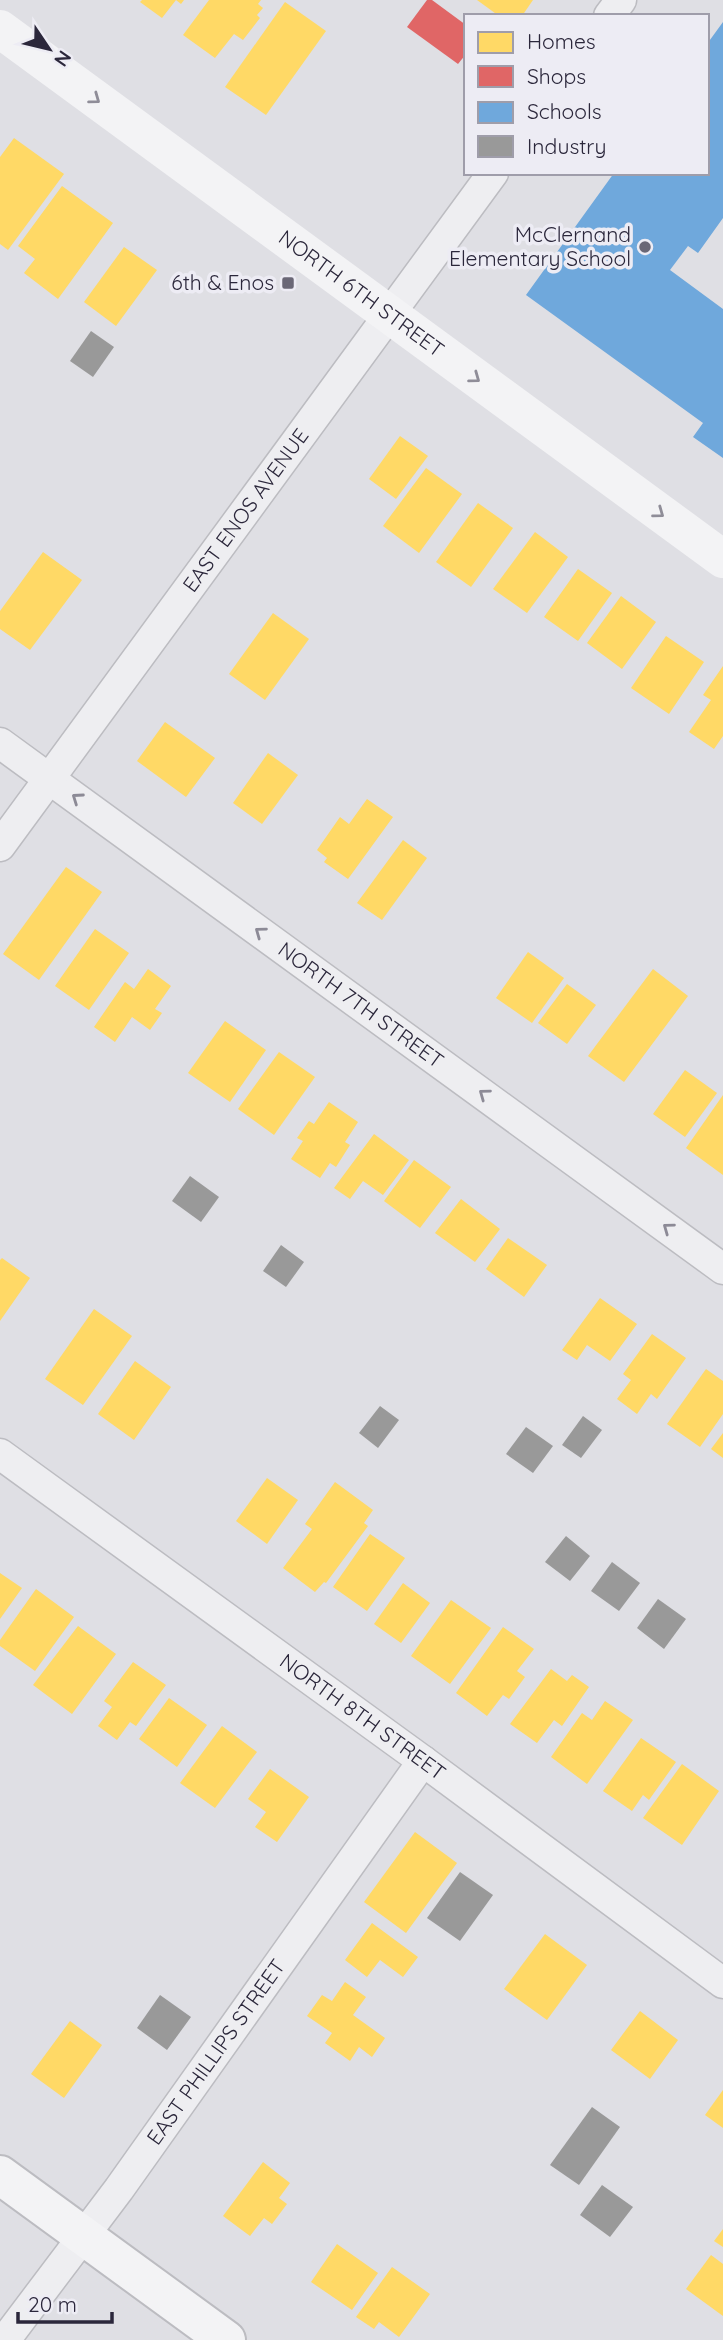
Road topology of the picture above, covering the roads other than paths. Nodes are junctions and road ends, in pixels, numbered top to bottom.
1 (0, 29) edge
2 (492, 175) edge
3 (388, 315) junction
4 (723, 559) edge
5 (0, 743) edge
6 (49, 778) junction
7 (0, 846) edge
8 (723, 1269) edge
9 (0, 1454) edge
10 (423, 1761) junction
11 (723, 1983) edge
12 (0, 2175) edge
13 (83, 2236) junction
14 (5, 2340) edge
15 (226, 2340) edge

1 -> 3 main road, NORTH 6TH STREET
2 - 3 street, EAST ENOS AVENUE
3 -> 4 main road, NORTH 6TH STREET
3 - 6 street, EAST ENOS AVENUE
5 - 6 street, NORTH 7TH STREET
6 - 7 street, EAST ENOS AVENUE
8 -> 6 street, NORTH 7TH STREET
9 - 10 street, NORTH 8TH STREET
10 - 11 street, NORTH 8TH STREET
10 - 13 street, EAST PHILLIPS STREET
12 - 13 main road
13 - 14 street, EAST PHILLIPS STREET
13 - 15 main road

